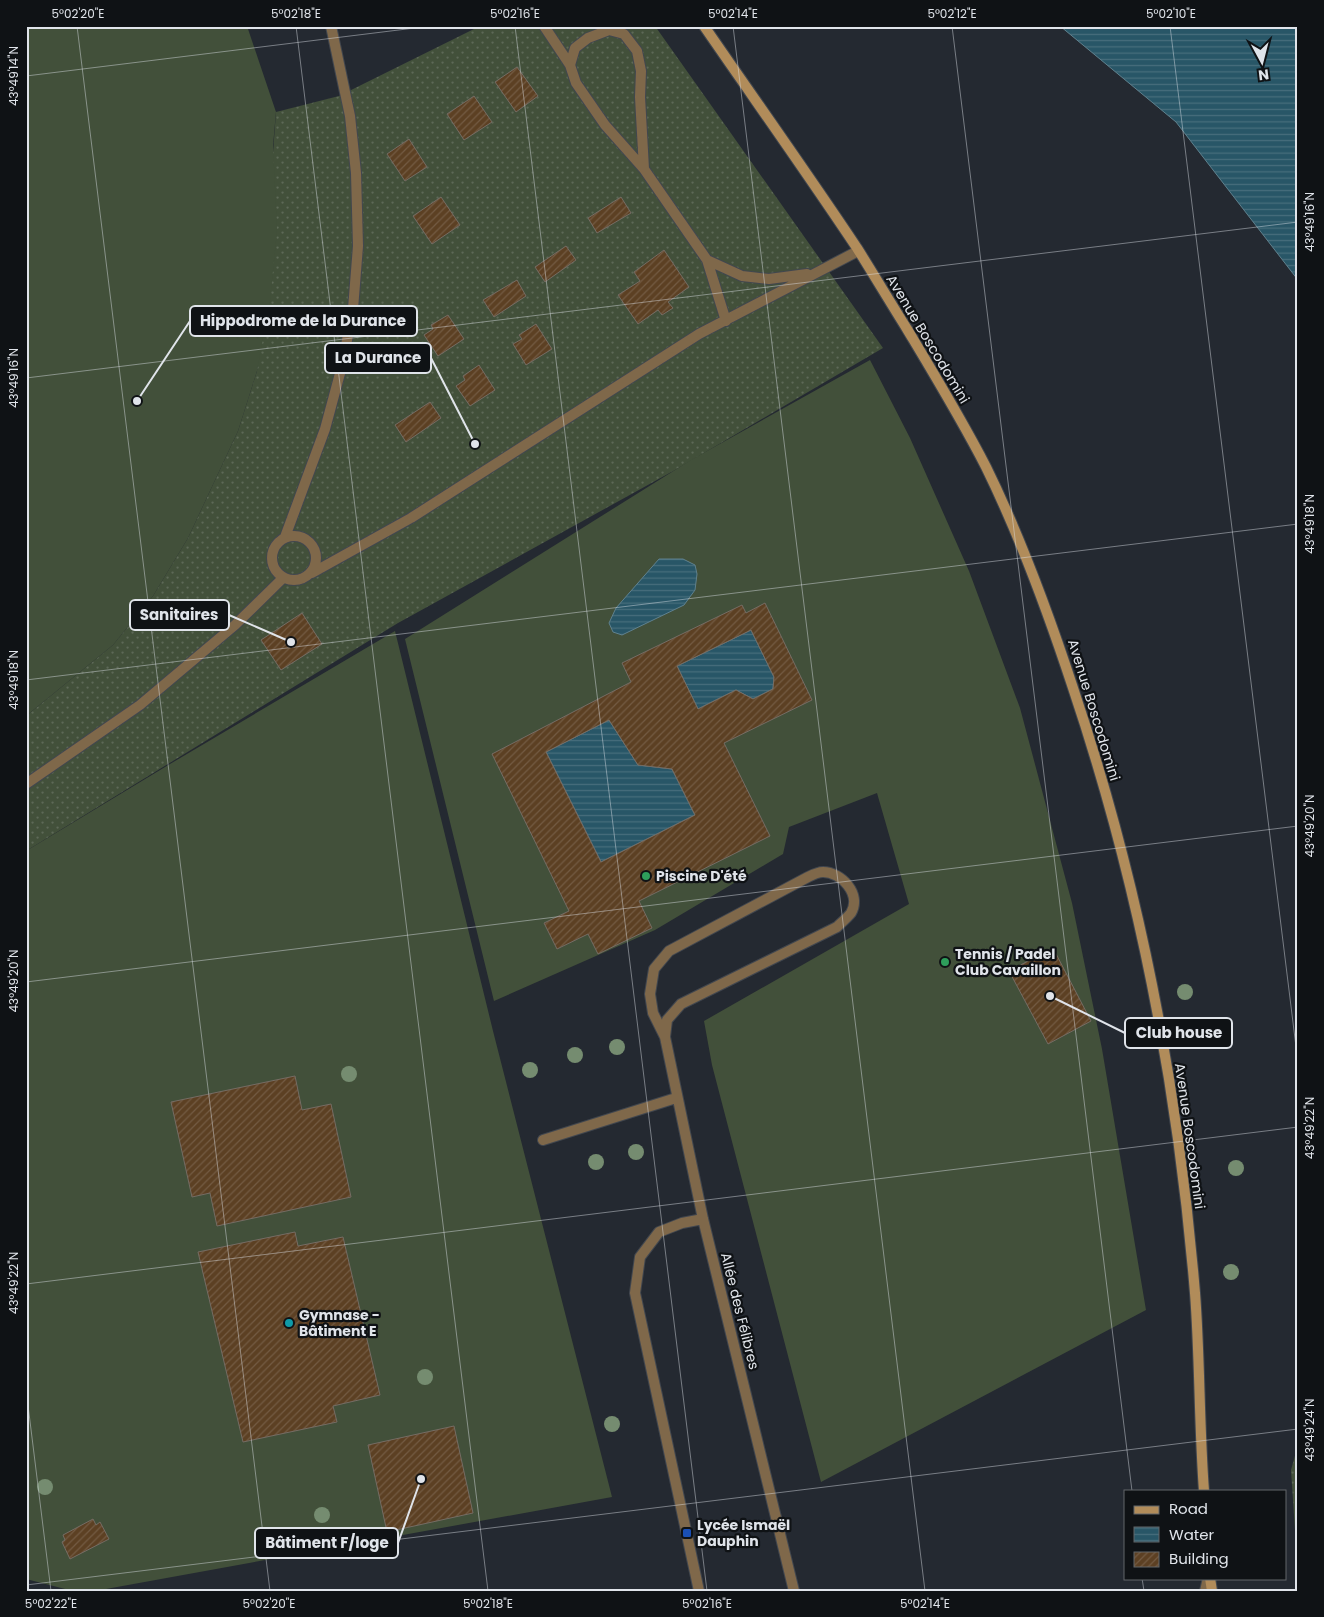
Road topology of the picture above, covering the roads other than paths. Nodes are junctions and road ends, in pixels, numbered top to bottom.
1 (330, 26) edge
2 (544, 26) edge
3 (704, 26) edge
4 (570, 65) junction
5 (644, 169) junction
6 (858, 251) junction
7 (706, 260) junction
8 (813, 274) junction
9 (726, 321) junction
10 (285, 537) junction
11 (312, 573) junction
12 (283, 578) junction
13 (26, 784) edge
14 (665, 1037) junction
15 (676, 1098) junction
16 (543, 1140) dead end
17 (703, 1219) junction
18 (1204, 1490) edge
19 (699, 1591) edge
20 (794, 1591) edge

1 - 10 street
2 - 4 street
3 - 6 main road, Avenue Boscodomini
4 - 5 street
4 - 5 street
5 - 7 street
6 - 8 street
6 - 18 main road, Avenue Boscodomini
7 - 8 street
7 - 9 street
8 - 9 street
9 - 11 street
10 - 11 street
10 - 12 street
11 - 12 street
12 - 13 street
14 - 14 street, Allée des Félibres
14 - 15 street, Allée des Félibres
15 - 16 street
15 - 17 street, Allée des Félibres
17 - 19 street
17 - 20 street, Allée des Félibres

